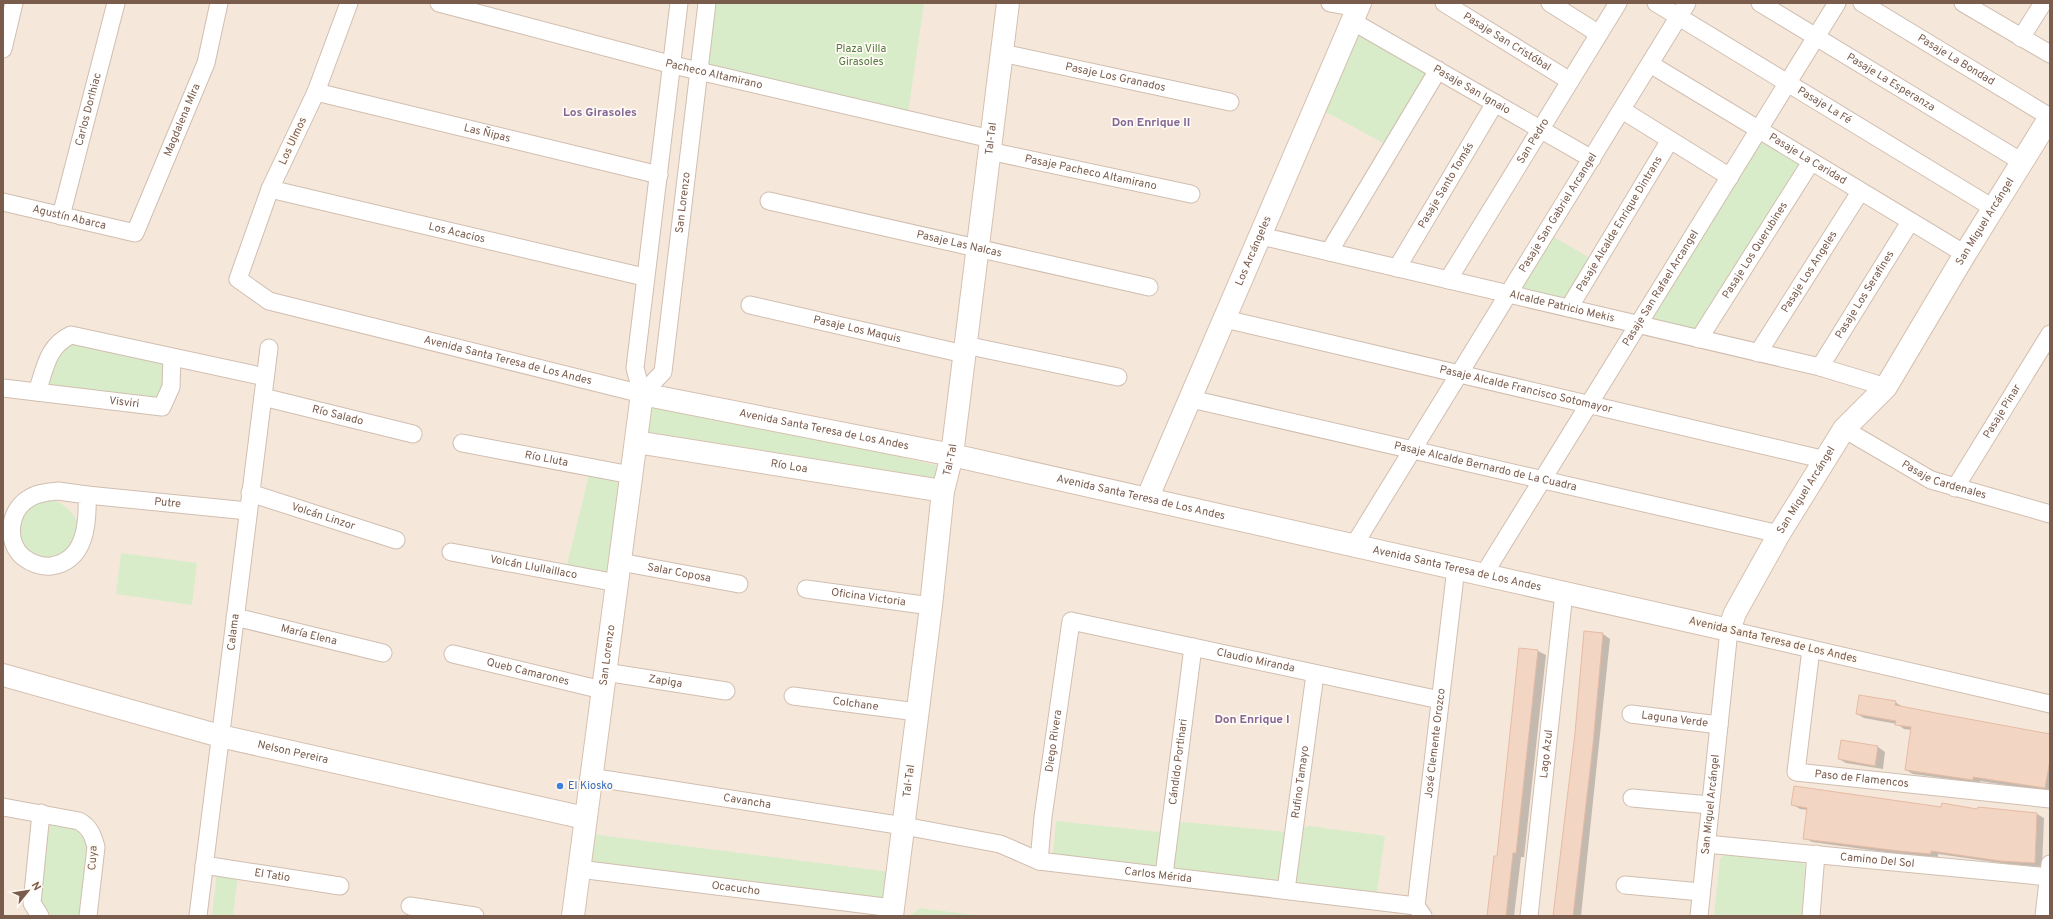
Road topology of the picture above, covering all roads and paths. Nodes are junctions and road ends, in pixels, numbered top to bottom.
1 (14, 3) edge
2 (116, 3) edge
3 (219, 3) edge
4 (349, 3) edge
5 (439, 3) edge
6 (679, 3) edge
7 (707, 3) edge
8 (1008, 3) edge
9 (1330, 3) edge
10 (1444, 3) edge
11 (1550, 3) edge
12 (1618, 3) edge
13 (1656, 3) edge
14 (1760, 3) edge
15 (1837, 3) edge
16 (1862, 3) edge
17 (2043, 3) edge
18 (1970, 5) edge
19 (1683, 10) edge
20 (1356, 11) edge
21 (1599, 34) junction
22 (1816, 37) junction
23 (2021, 38) junction
24 (3, 49) edge
25 (1002, 53) junction
26 (2050, 54) edge
27 (1650, 64) junction
28 (673, 65) junction
29 (1438, 70) junction
30 (699, 71) junction
31 (1570, 81) junction
32 (1787, 84) junction
33 (316, 92) junction
34 (1230, 102) dead end
35 (1495, 103) junction
36 (1622, 110) junction
37 (2050, 117) edge
38 (1541, 129) junction
39 (1759, 130) junction
40 (1670, 140) junction
41 (990, 145) junction
42 (1592, 159) junction
43 (1811, 162) junction
44 (2022, 162) junction
45 (659, 176) junction
46 (1730, 177) junction
47 (270, 189) junction
48 (1860, 192) junction
49 (1191, 194) dead end
50 (769, 201) dead end
51 (3, 202) edge
52 (1993, 208) junction
53 (61, 216) junction
54 (1910, 222) junction
55 (135, 233) joint
56 (1261, 236) junction
57 (977, 250) junction
58 (1329, 252) junction
59 (1965, 254) junction
60 (1397, 268) junction
61 (644, 277) junction
62 (238, 279) joint
63 (1448, 280) junction
64 (1149, 287) dead end
65 (1509, 294) junction
66 (750, 305) dead end
67 (1569, 308) junction
68 (1225, 319) junction
69 (1638, 326) junction
70 (2050, 334) edge
71 (1699, 339) junction
72 (269, 348) dead end
73 (965, 349) junction
74 (1758, 353) junction
75 (172, 358) junction
76 (1820, 367) junction
77 (1460, 374) junction
78 (265, 377) junction
79 (1118, 377) dead end
80 (1886, 387) junction
81 (3, 388) edge
82 (37, 392) junction
83 (642, 394) junction
84 (263, 397) junction
85 (1191, 399) junction
86 (1589, 405) junction
87 (1844, 429) junction
88 (413, 434) dead end
89 (636, 442) junction
90 (462, 443) dead end
91 (1413, 450) junction
92 (952, 455) junction
93 (1826, 460) junction
94 (631, 475) junction
95 (1542, 481) junction
96 (1955, 488) junction
97 (943, 491) junction
98 (250, 493) junction
99 (87, 495) junction
100 (1147, 498) junction
101 (248, 511) junction
102 (2050, 514) edge
103 (7, 532) edge
104 (1779, 534) junction
105 (396, 540) dead end
106 (1354, 545) junction
107 (451, 552) dead end
108 (1456, 568) junction
109 (618, 572) junction
110 (1484, 574) junction
111 (739, 584) dead end
112 (806, 589) dead end
113 (1564, 593) junction
114 (931, 606) junction
115 (235, 617) junction
116 (1071, 622) joint
117 (1729, 630) junction
118 (1193, 647) junction
119 (1811, 649) junction
120 (383, 653) dead end
121 (452, 654) dead end
122 (1315, 674) junction
123 (3, 675) edge
124 (604, 681) junction
125 (726, 691) dead end
126 (793, 696) dead end
127 (1440, 700) junction
128 (2050, 704) edge
129 (917, 712) junction
130 (1632, 714) dead end
131 (1719, 725) junction
132 (220, 736) junction
133 (590, 778) junction
134 (1632, 798) dead end
135 (2050, 799) edge
136 (1710, 805) junction
137 (3, 807) edge
138 (41, 813) junction
139 (585, 818) junction
140 (904, 826) junction
141 (1706, 844) junction
142 (1816, 854) junction
143 (1039, 861) junction
144 (204, 865) junction
145 (578, 869) junction
146 (2049, 870) edge
147 (1164, 876) junction
148 (1625, 885) dead end
149 (340, 886) dead end
150 (1286, 890) junction
151 (1701, 892) junction
152 (410, 906) dead end
153 (1419, 911) edge
154 (893, 912) edge
155 (40, 916) edge
156 (88, 916) edge
157 (198, 916) edge
158 (475, 916) edge
159 (573, 916) edge
160 (1529, 916) edge
161 (1699, 916) edge
162 (1810, 916) edge
163 (2044, 916) edge

1 - 24 street
2 - 53 street, Carlos Dorlhiac
3 - 55 street, Magdalena Mira
4 - 33 street, Los Ulmos
5 - 28 street, Pacheco Altamirano
6 - 28 street, San Lorenzo
7 - 30 street, San Lorenzo
8 - 25 street, Tal-Tal
9 - 20 street, Pasaje San Ignaio
10 - 31 street, Pasaje San Cristóbal
11 - 21 street
12 - 21 street, San Pedro
13 - 19 street, Pasaje La Fé
14 - 22 street, Pasaje La Esperanza
15 - 22 street, Pasaje San Rafael Arcangel
16 - 37 street, Pasaje La Bondad
17 - 23 street
18 - 23 street
19 - 27 street, Pasaje San Gabriel Arcangel
19 - 32 street, Pasaje La Fé
20 - 29 street, Pasaje San Ignaio
20 - 56 street, Los Arcángeles
21 - 31 street, San Pedro
22 - 32 street, Pasaje San Rafael Arcangel
22 - 44 street, Pasaje La Esperanza
23 - 26 street
25 - 34 street, Pasaje Los Granados
25 - 41 street, Tal-Tal
27 - 36 street, Pasaje San Gabriel Arcangel
27 - 39 street, Pasaje La Caridad
28 - 30 street, Pacheco Altamirano
28 - 45 street, San Lorenzo
29 - 35 street, Pasaje San Ignaio
29 - 58 street
30 - 41 street, Pacheco Altamirano
30 - 83 street, San Lorenzo
31 - 38 street, San Pedro
32 - 39 street, Pasaje San Rafael Arcangel
32 - 52 street, Pasaje La Fé
33 - 45 street, Las Ñipas
33 - 47 street, Los Ulmos
35 - 38 street, Pasaje San Ignaio
35 - 60 street, Pasaje Santo Tomás
36 - 40 street
36 - 42 street, Pasaje San Gabriel Arcangel
37 - 44 street, San Miguel Arcángel
38 - 42 street, Pasaje San Ignaio
38 - 63 street, San Pedro
39 - 43 street, Pasaje La Caridad
39 - 46 street, Pasaje San Rafael Arcangel
40 - 46 street
40 - 67 street, Pasaje Alcalde Enrique Dintrans
41 - 49 street, Pasaje Pacheco Altamirano
41 - 57 street, Tal-Tal
42 - 65 street, Pasaje San Gabriel Arcangel
43 - 48 street, Pasaje La Caridad
43 - 71 street, Pasaje Los Querubines
44 - 52 street, San Miguel Arcángel
45 - 61 street, San Lorenzo
46 - 69 street, Pasaje San Rafael Arcangel
47 - 61 street, Los Acacios
47 - 62 street, Los Ulmos
48 - 54 street, Pasaje La Caridad
48 - 74 street, Pasaje Los Angeles
50 - 57 street, Pasaje Las Nalcas
51 - 53 street, Agustín Abarca
52 - 59 street, San Miguel Arcángel
53 - 55 street, Agustín Abarca
54 - 59 street, Pasaje La Caridad
54 - 76 street, Pasaje Los Serafines
56 - 58 street, Alcalde Patricio Mekis
56 - 68 street, Los Arcángeles
57 - 64 street, Pasaje Las Nalcas
57 - 73 street, Tal-Tal
58 - 60 street, Alcalde Patricio Mekis
59 - 80 street, San Miguel Arcángel
60 - 63 street, Alcalde Patricio Mekis
61 - 83 street, San Lorenzo
62 - 83 street, Avenida Santa Teresa de Los Andes
63 - 65 street, Alcalde Patricio Mekis
65 - 67 street, Alcalde Patricio Mekis
65 - 77 street, Pasaje San Gabriel Arcangel
66 - 73 street, Pasaje Los Maquis
67 - 69 street, Alcalde Patricio Mekis
68 - 77 street, Pasaje Alcalde Francisco Sotomayor
68 - 85 street, Los Arcángeles
69 - 71 street, Alcalde Patricio Mekis
69 - 86 street, Pasaje San Rafael Arcangel
70 - 96 street, Pasaje Pinar
71 - 74 street, Alcalde Patricio Mekis
72 - 78 street, Calama
73 - 79 street, Pasaje Los Maquis
73 - 92 street, Tal-Tal
74 - 76 street, Alcalde Patricio Mekis
75 - 78 street
75 - 82 street
75 - 82 street, Visviri
76 - 80 street, Alcalde Patricio Mekis
77 - 86 street, Pasaje Alcalde Francisco Sotomayor
77 - 91 street, Pasaje San Gabriel Arcangel
78 - 84 street, Calama
80 - 87 street, San Miguel Arcángel
81 - 82 street, Visviri
83 - 89 street, San Lorenzo
83 - 92 street, Avenida Santa Teresa de Los Andes
84 - 88 street, Río Salado
84 - 98 street, Calama
85 - 91 street, Pasaje Alcalde Bernardo de La Cuadra
85 - 100 street, Los Arcángeles
86 - 93 street, Pasaje Alcalde Francisco Sotomayor
86 - 95 street, Pasaje San Rafael Arcangel
87 - 93 street, San Miguel Arcángel
87 - 96 street, Pasaje Cardenales
89 - 94 street, San Lorenzo
89 - 97 street, Río Loa
90 - 94 street, Río Lluta
91 - 95 street, Pasaje Alcalde Bernardo de La Cuadra
91 - 106 street, Pasaje San Gabriel Arcangel
92 - 97 street, Tal-Tal
92 - 100 street, Avenida Santa Teresa de Los Andes
93 - 104 street, San Miguel Arcángel
94 - 109 street, San Lorenzo
95 - 104 street, Pasaje Alcalde Bernardo de La Cuadra
95 - 110 street, Pasaje San Rafael Arcangel
96 - 102 street, Pasaje Cardenales
97 - 114 street, Tal-Tal
98 - 101 street, Calama
98 - 105 street, Volcán Linzor
99 - 101 street, Putre
99 - 103 street
99 - 103 street
100 - 106 street, Avenida Santa Teresa de Los Andes
101 - 115 street, Calama
104 - 117 street, San Miguel Arcángel
106 - 108 street, Avenida Santa Teresa de Los Andes
107 - 109 street, Volcán Llullaillaco
108 - 110 street, Avenida Santa Teresa de Los Andes
108 - 127 street, José Clemente Orozco
109 - 111 street, Salar Coposa
109 - 124 street, San Lorenzo
110 - 113 street, Avenida Santa Teresa de Los Andes
112 - 114 street, Oficina Victoria
113 - 117 street, Avenida Santa Teresa de Los Andes
113 - 160 street, Lago Azul
114 - 129 street, Tal-Tal
115 - 120 street, María Elena
115 - 132 street, Calama
116 - 118 street, Claudio Miranda
116 - 143 street, Diego Rivera
117 - 119 street, Avenida Santa Teresa de Los Andes
117 - 131 street, San Miguel Arcángel
118 - 122 street, Claudio Miranda
118 - 147 street, Cándido Portinari
119 - 128 street, Avenida Santa Teresa de Los Andes
119 - 135 street, Paso de Flamencos
121 - 124 street, Queb Camarones
122 - 127 street, Claudio Miranda
122 - 150 street, Rufino Tamayo
123 - 132 street, Nelson Pereira
124 - 125 street, Zapiga
124 - 133 street, San Lorenzo
126 - 129 street, Colchane
127 - 153 street, José Clemente Orozco
129 - 140 street, Tal-Tal
130 - 131 street, Laguna Verde
131 - 136 street, San Miguel Arcángel
132 - 139 street, Nelson Pereira
132 - 144 street, Calama
133 - 139 street, San Lorenzo
133 - 140 street, Cavancha
134 - 136 street
136 - 141 street, San Miguel Arcángel
137 - 138 street, Cuya
138 - 155 street
138 - 156 street, Cuya
139 - 145 street, San Lorenzo
140 - 143 street, Carlos Mérida
140 - 154 street, Tal-Tal
141 - 142 street, Camino Del Sol
141 - 151 street, San Miguel Arcángel
142 - 146 street, Camino Del Sol
142 - 162 street
143 - 147 street, Carlos Mérida
144 - 149 street, El Tatio
144 - 157 street, Calama
145 - 154 street, Ocacucho
145 - 159 street, San Lorenzo
146 - 163 street
147 - 150 street, Carlos Mérida
148 - 151 street
150 - 153 street, Carlos Mérida
151 - 161 street, San Miguel Arcángel
152 - 158 street

